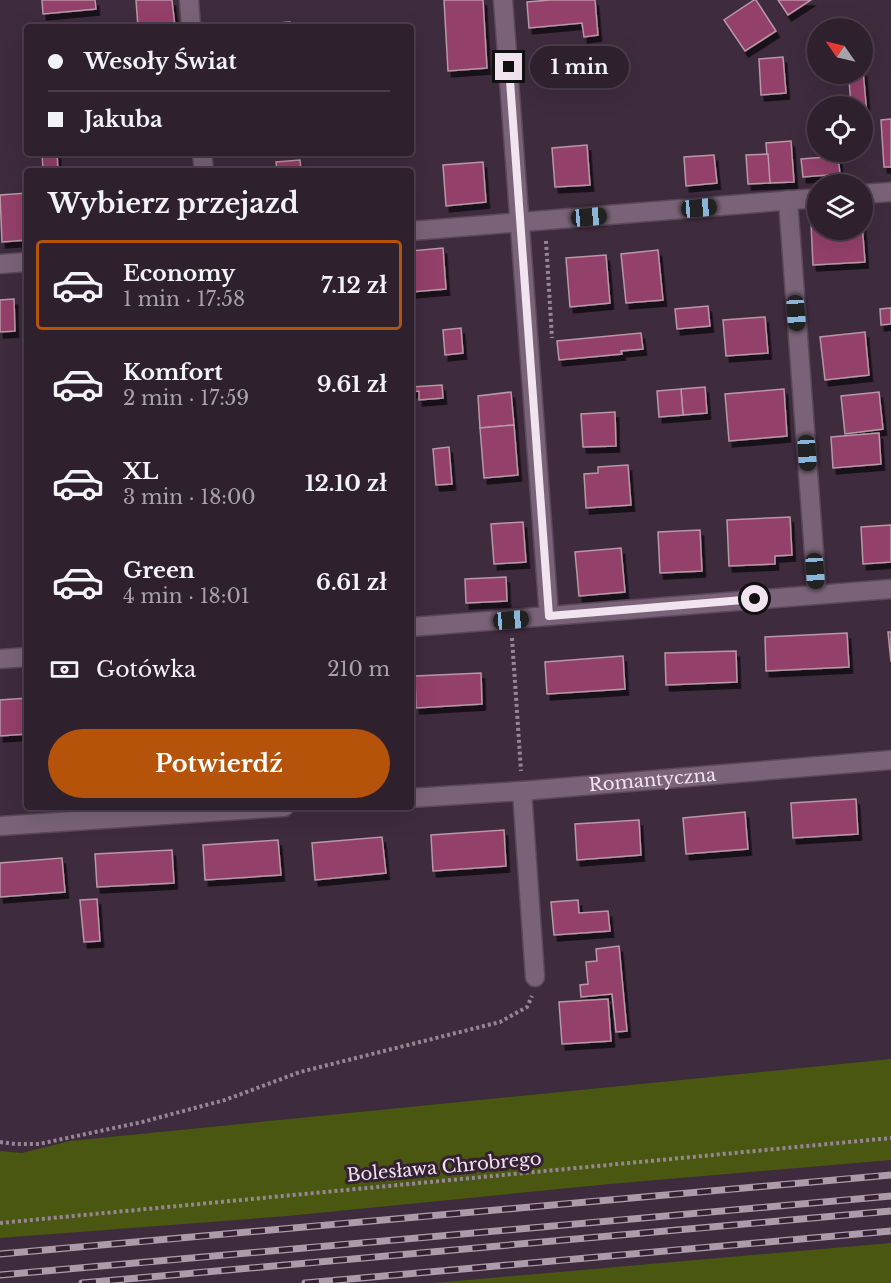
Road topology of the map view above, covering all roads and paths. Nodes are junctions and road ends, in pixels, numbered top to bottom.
1 (189, 0) edge
2 (503, 0) edge
3 (191, 24) edge
4 (891, 192) edge
5 (873, 193) edge
6 (807, 199) edge
7 (788, 200) junction
8 (521, 222) junction
9 (414, 231) edge
10 (24, 262) edge
11 (0, 264) edge
12 (891, 589) edge
13 (817, 594) junction
14 (549, 616) junction
15 (511, 620) junction
16 (414, 627) edge
17 (24, 657) edge
18 (0, 659) edge
19 (891, 760) edge
20 (522, 791) junction
21 (414, 798) edge
22 (239, 810) edge
23 (0, 826) edge
24 (534, 977) joint
25 (891, 1138) edge
26 (0, 1142) edge
27 (0, 1223) edge

1 - 3 street
2 - 8 street
4 - 5 street
6 - 7 street
7 - 8 street
7 - 13 street
8 - 9 street
8 - 14 street
10 - 11 street
12 - 13 street
13 - 14 street
14 - 15 street
15 - 16 street
15 - 20 path
17 - 18 street
19 - 20 street, Romantyczna
20 - 21 street, Romantyczna
20 - 24 street
22 - 23 street
24 - 26 path
25 - 27 path, Bolesława Chrobrego

